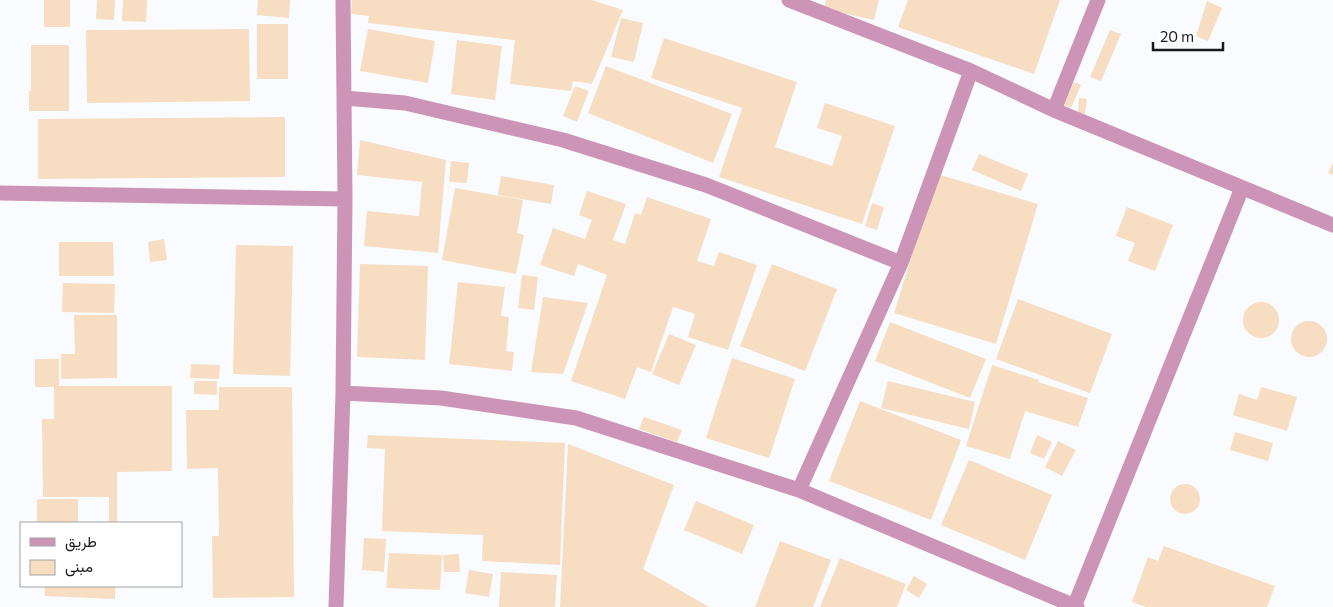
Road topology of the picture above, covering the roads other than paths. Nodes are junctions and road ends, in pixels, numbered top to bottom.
1 (343, 0) edge
2 (789, 0) edge
3 (1098, 0) edge
4 (971, 72) junction
5 (344, 98) junction
6 (1054, 110) junction
7 (1242, 188) junction
8 (0, 193) edge
9 (345, 198) junction
10 (1333, 225) edge
11 (901, 263) junction
12 (343, 393) junction
13 (798, 490) junction
14 (336, 607) edge
15 (1075, 607) edge

1 - 5 lane
2 - 4 lane
3 - 6 lane
4 - 6 lane
4 - 11 lane
5 - 9 lane
5 - 11 lane
6 - 7 lane
7 - 10 lane
7 - 15 lane
8 - 9 lane
9 - 12 lane
11 - 13 lane
12 - 13 lane
12 - 14 lane
13 - 15 lane

